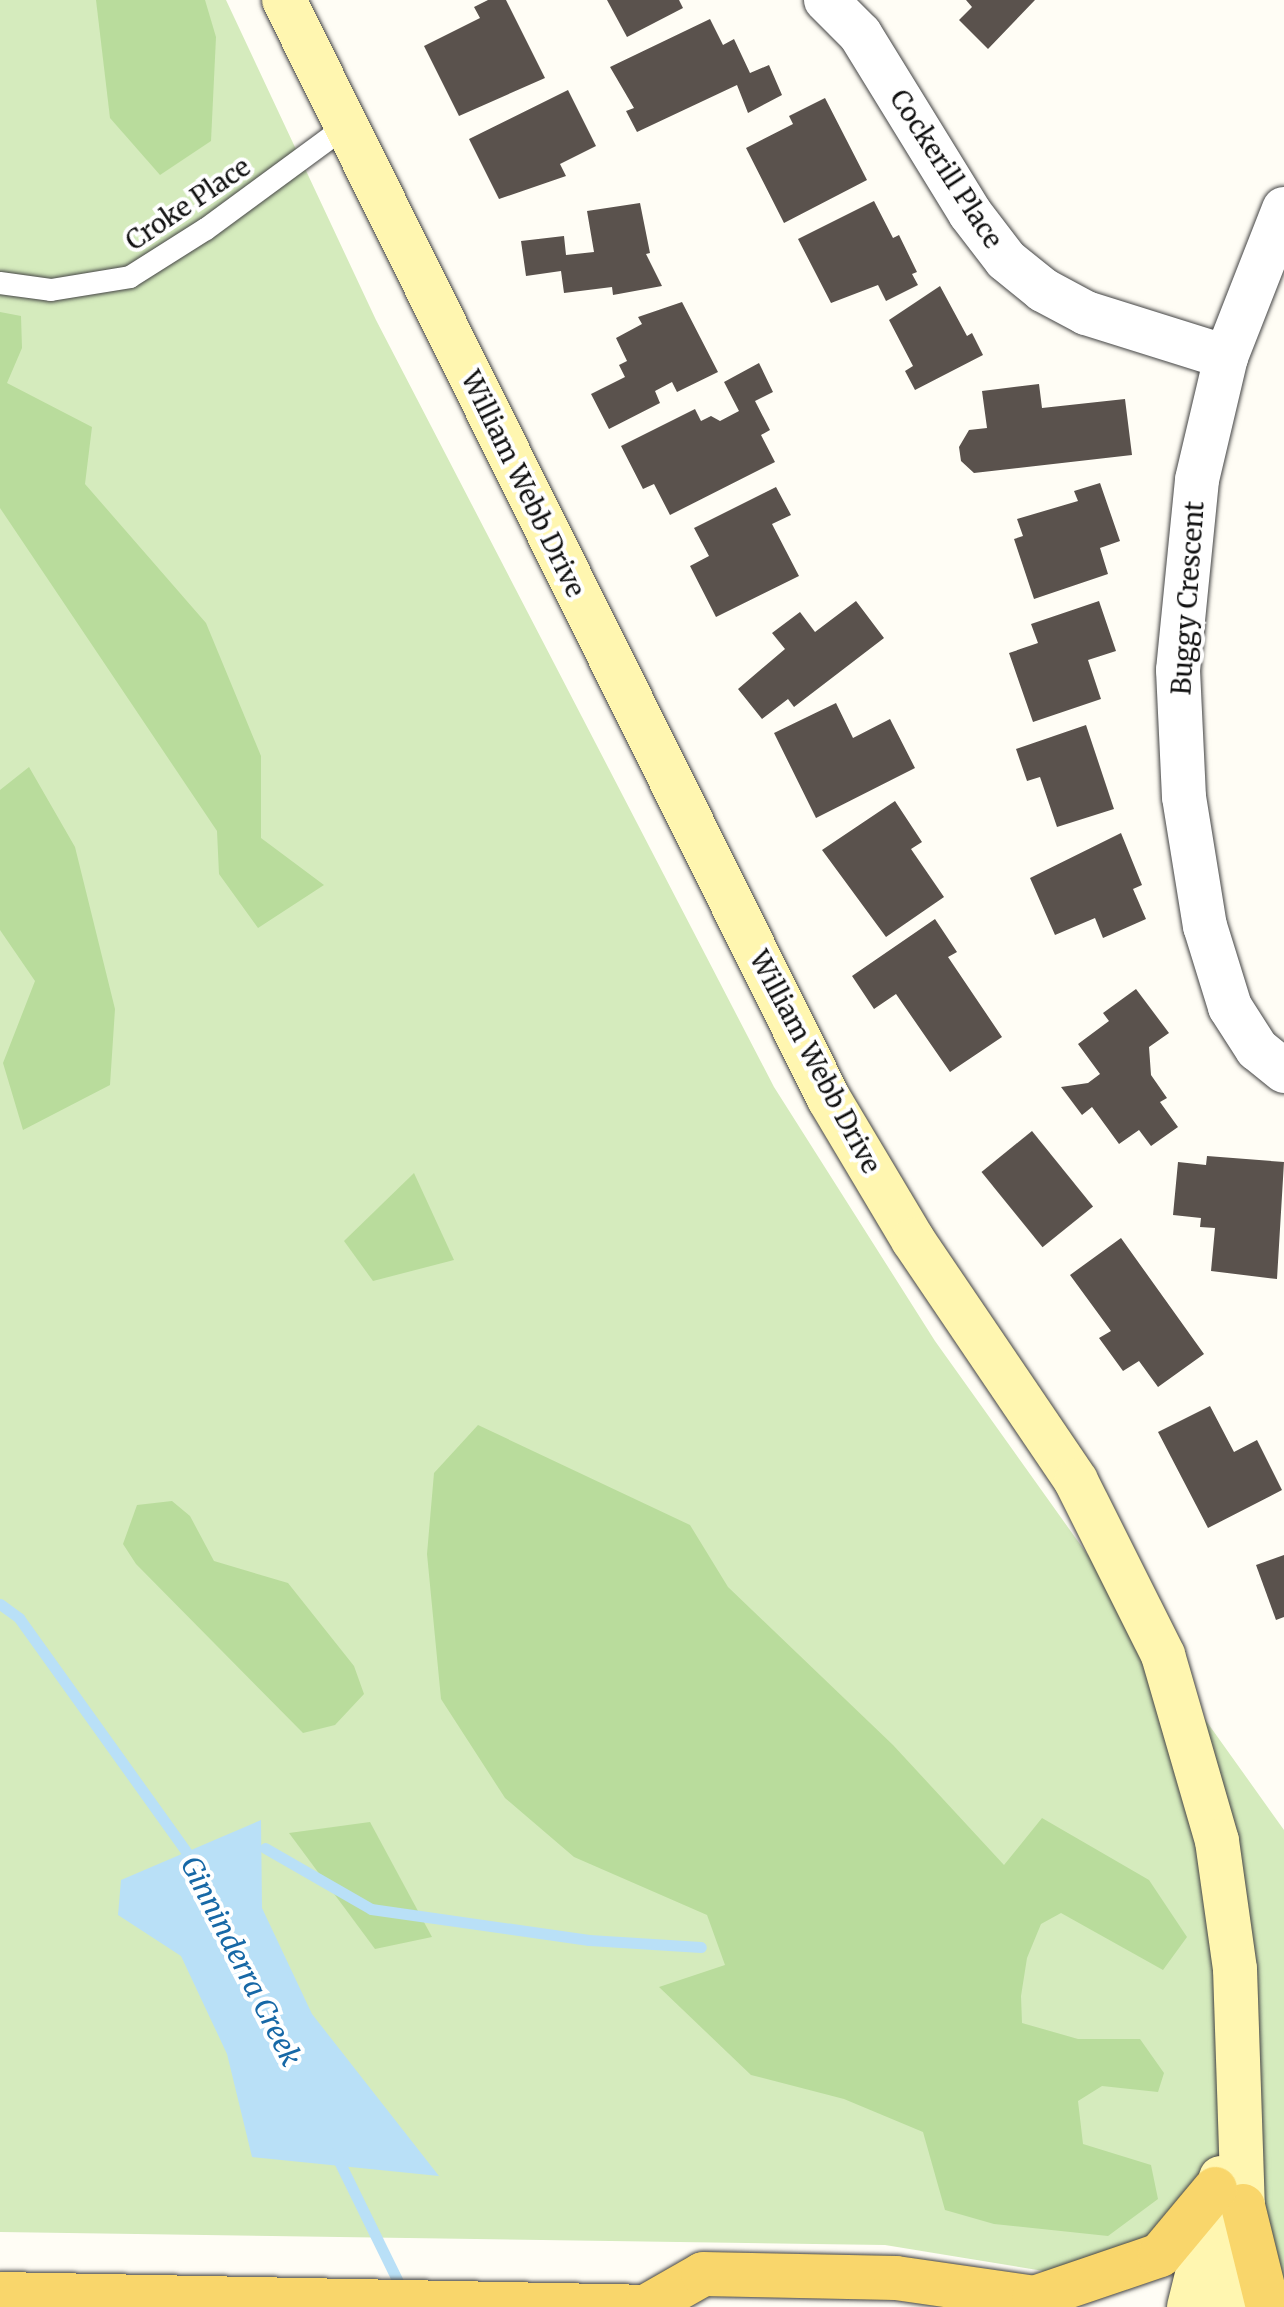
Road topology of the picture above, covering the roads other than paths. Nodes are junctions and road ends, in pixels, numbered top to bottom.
1 (284, 0) edge
2 (826, 0) edge
3 (345, 127) junction
4 (1284, 209) edge
5 (0, 283) edge
6 (1226, 357) junction
7 (1284, 1071) edge
8 (1229, 2198) junction
9 (0, 2294) edge
10 (647, 2306) edge
11 (1189, 2307) edge
12 (1226, 2307) edge
13 (1268, 2307) edge

1 - 3 main road, William Webb Drive
2 - 6 street, Cockerill Place
3 - 5 lane, Croke Place
3 - 8 main road, William Webb Drive
4 - 6 street, Buggy Crescent
6 - 7 street, Buggy Crescent
8 - 10 main road
8 - 11 main road, William Webb Drive
8 - 12 main road, William Webb Drive
8 - 13 main road
9 - 10 main road

